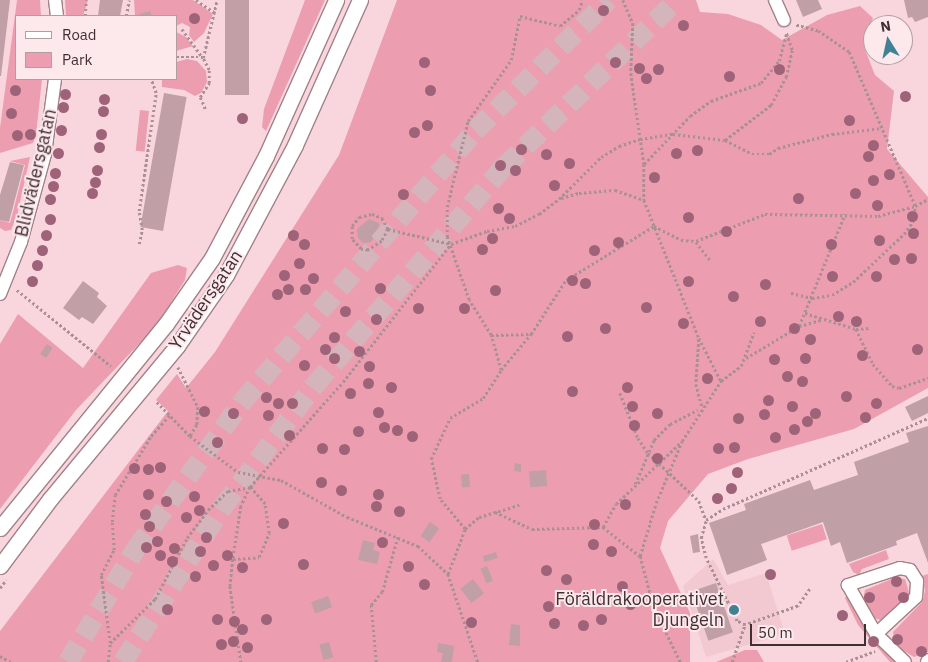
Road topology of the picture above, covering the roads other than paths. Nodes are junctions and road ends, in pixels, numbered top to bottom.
1 (55, 0) edge
2 (336, 0) edge
3 (360, 0) edge
4 (775, 0) edge
5 (56, 15) edge
6 (784, 20) road end
7 (54, 80) edge
8 (0, 294) edge
9 (0, 528) edge
10 (0, 566) edge
11 (876, 634) junction
12 (905, 662) edge

1 - 5 street
2 - 9 street, Yrvädersgatan
3 - 10 street, Yrvädersgatan
4 - 6 street
7 - 8 street, Blidvädersgatan
11 - 11 street
11 - 12 street

